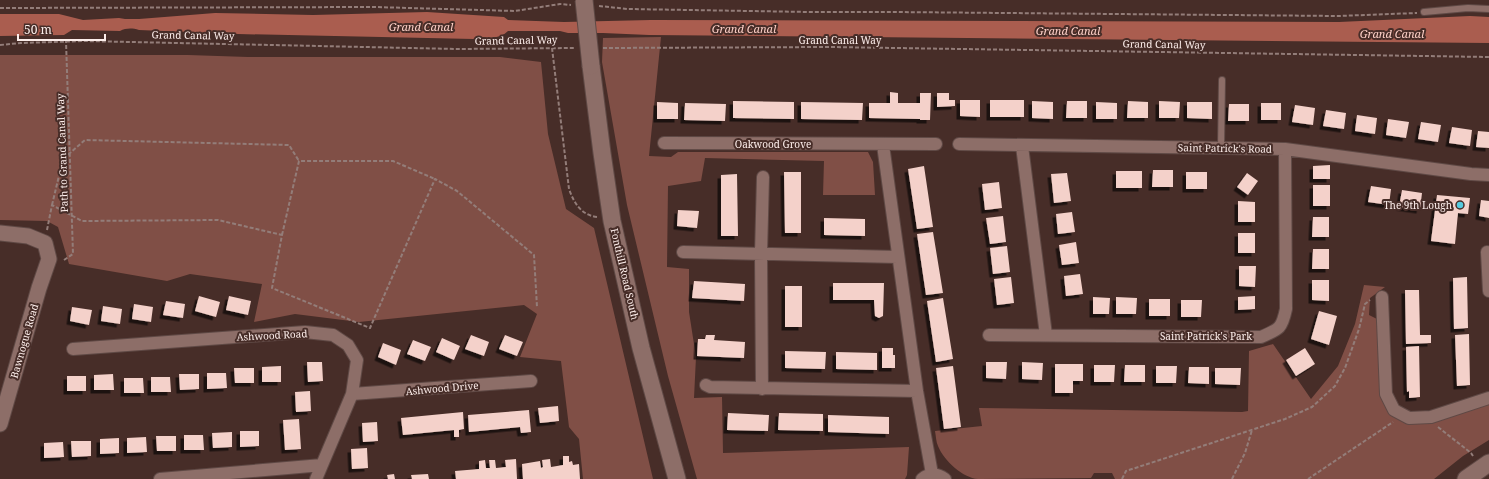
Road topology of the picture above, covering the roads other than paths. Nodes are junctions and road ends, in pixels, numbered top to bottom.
1 (586, 3) edge
2 (1489, 9) edge
3 (1424, 12) road end
4 (1222, 80) dead end
5 (664, 143) dead end
6 (936, 144) dead end
7 (959, 144) dead end
8 (883, 145) junction
9 (1022, 146) junction
10 (1221, 148) junction
11 (1285, 149) junction
12 (1489, 175) edge
13 (763, 177) dead end
14 (0, 233) edge
15 (683, 252) dead end
16 (1488, 252) dead end
17 (761, 254) junction
18 (898, 257) junction
19 (1489, 291) edge
20 (1378, 296) road end
21 (989, 335) dead end
22 (1046, 336) junction
23 (73, 349) dead end
24 (531, 381) dead end
25 (706, 385) dead end
26 (762, 389) junction
27 (917, 391) junction
28 (352, 394) junction
29 (1489, 398) edge
30 (0, 424) edge
31 (1489, 463) edge
32 (322, 465) junction
33 (927, 477) edge
34 (160, 479) edge
35 (174, 479) edge
36 (316, 479) edge
37 (677, 479) edge
38 (945, 479) edge
39 (1466, 479) edge

1 - 37 main road, Fonthill Road South, bridge
2 - 3 lane
4 - 10 lane
5 - 8 street, Oakwood Grove
6 - 8 street, Oakwood Grove
7 - 9 street, Saint Patrick's Road
8 - 18 street
9 - 10 street, Saint Patrick's Road
9 - 22 street
10 - 11 street, Saint Patrick's Road
11 - 12 street, Saint Patrick's Road
11 - 22 street, Saint Patrick's Park
13 - 17 street
14 - 30 street, Bawnogue Road
15 - 17 street
16 - 19 street
17 - 18 street
17 - 26 street
18 - 27 street
20 - 29 street
21 - 22 street, Saint Patrick's Park
23 - 28 street, Ashwood Road
24 - 28 street, Ashwood Drive
25 - 26 street
26 - 27 street
27 - 33 street
28 - 32 street, Ashwood Road
31 - 39 main road
32 - 35 street
32 - 36 street, Ashwood Road
33 - 38 street
34 - 35 street

